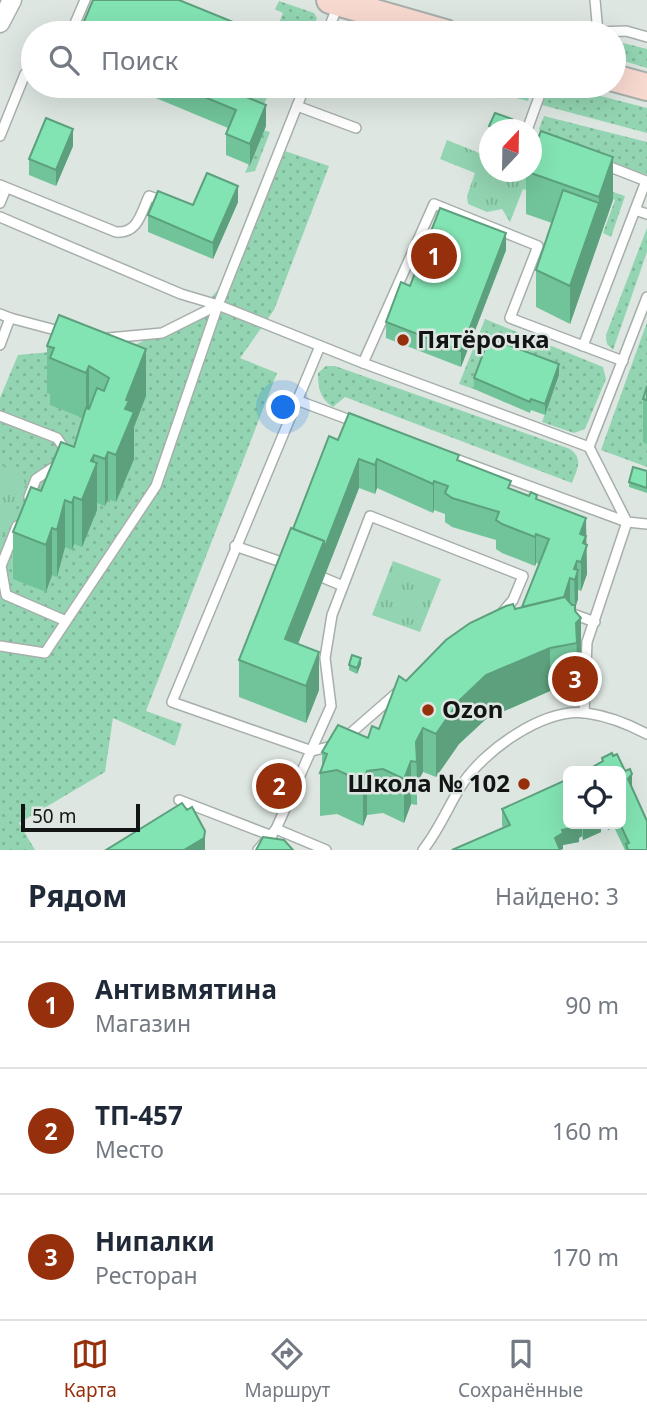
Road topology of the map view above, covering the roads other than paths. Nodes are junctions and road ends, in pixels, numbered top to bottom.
1 (12, 0) edge
2 (85, 0) edge
3 (595, 0) edge
4 (335, 1) edge
5 (370, 7) edge
6 (76, 21) edge
7 (330, 21) edge
8 (410, 21) edge
9 (597, 21) edge
10 (0, 23) edge
11 (626, 31) edge
12 (647, 37) edge
13 (626, 81) edge
14 (21, 84) edge
15 (647, 87) edge
16 (301, 98) edge
17 (539, 98) edge
18 (297, 106) junction
19 (531, 119) edge
20 (356, 128) dead end
21 (0, 136) edge
22 (595, 161) edge
23 (3, 186) edge
24 (0, 203) edge
25 (172, 205) edge
26 (635, 210) junction
27 (647, 214) edge
28 (0, 217) edge
29 (647, 297) edge
30 (218, 305) junction
31 (0, 314) edge
32 (10, 318) junction
33 (70, 334) edge
34 (92, 337) edge
35 (0, 345) edge
36 (320, 346) junction
37 (583, 346) junction
38 (622, 361) junction
39 (363, 363) junction
40 (299, 401) junction
41 (0, 416) edge
42 (369, 427) edge
43 (589, 447) junction
44 (433, 451) edge
45 (26, 504) edge
46 (21, 516) edge
47 (627, 522) junction
48 (647, 524) edge
49 (235, 546) junction
50 (290, 565) edge
51 (324, 578) dead end
52 (343, 586) junction
53 (516, 593) junction
54 (526, 596) edge
55 (569, 612) edge
56 (66, 621) junction
57 (495, 621) edge
58 (595, 622) junction
59 (0, 646) edge
60 (410, 682) edge
61 (584, 713) junction
62 (647, 734) edge
63 (312, 751) junction
64 (179, 800) dead end
65 (274, 832) junction
66 (258, 850) edge
67 (326, 850) edge
68 (423, 850) edge

1 - 10 street
2 - 6 lane
3 - 9 lane
4 - 5 street
4 - 7 lane
5 - 8 street
11 - 12 lane
13 - 15 street
14 - 21 lane
16 - 18 lane
17 - 19 lane
18 - 20 lane
18 - 30 lane
22 - 26 lane
23 - 24 lane
23 - 25 lane
26 - 27 lane
26 - 37 lane
28 - 30 lane
29 - 38 lane
30 - 34 lane
30 - 36 lane
30 - 56 lane
31 - 32 lane
32 - 33 lane
32 - 35 lane
36 - 39 lane
36 - 40 lane
37 - 38 lane
37 - 39 lane
38 - 43 lane
39 - 43 lane
40 - 42 lane
40 - 49 lane
41 - 45 lane
43 - 47 lane
44 - 47 lane
46 - 56 lane
47 - 48 lane
47 - 58 lane
49 - 50 lane
49 - 63 lane
51 - 52 lane
52 - 53 lane
52 - 63 lane
53 - 54 lane
53 - 57 lane
55 - 58 lane
56 - 59 lane
58 - 61 lane
60 - 63 lane
61 - 62 lane
61 - 68 lane
63 - 65 lane
64 - 65 lane
65 - 66 lane
65 - 67 lane

